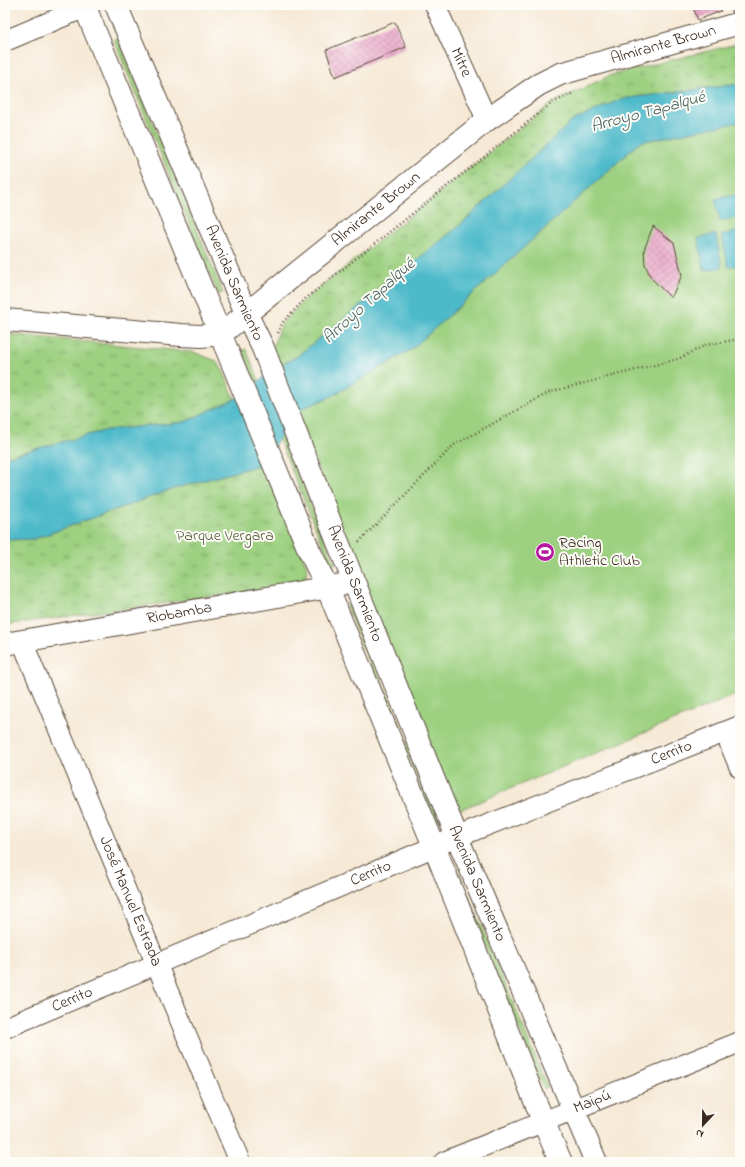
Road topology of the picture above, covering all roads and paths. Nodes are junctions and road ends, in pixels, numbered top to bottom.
1 (116, 5) edge
2 (435, 5) edge
3 (86, 6) edge
4 (740, 24) edge
5 (5, 41) edge
6 (578, 91) dead end
7 (487, 120) junction
8 (246, 313) junction
9 (5, 320) edge
10 (221, 334) junction
11 (740, 339) edge
12 (270, 342) junction
13 (344, 557) junction
14 (354, 583) junction
15 (327, 587) junction
16 (14, 642) edge
17 (733, 729) edge
18 (740, 768) edge
19 (457, 837) junction
20 (434, 846) junction
21 (156, 963) junction
22 (5, 1028) edge
23 (740, 1042) edge
24 (574, 1110) junction
25 (543, 1121) junction
26 (240, 1162) edge
27 (444, 1162) edge
28 (561, 1162) edge
29 (596, 1162) edge

1 - 8 main road, Avenida Sarmiento
2 - 7 street, Mitre
3 - 5 street
3 - 10 main road, Avenida Sarmiento
4 - 7 main road, Almirante Brown
6 - 12 path
7 - 8 main road, Almirante Brown
8 - 10 main road, Almirante Brown
8 - 12 main road, Avenida Sarmiento
9 - 10 main road
10 - 15 main road, Avenida Sarmiento
11 - 13 path
12 - 13 main road, Avenida Sarmiento
13 - 14 main road, Avenida Sarmiento
14 - 15 main road, Riobamba
14 - 19 main road, Avenida Sarmiento
15 - 16 main road, Riobamba
15 - 20 main road, Avenida Sarmiento
16 - 21 street, José Manuel Estrada
17 - 18 street
17 - 19 street, Cerrito
19 - 20 street, Cerrito
19 - 24 main road, Avenida Sarmiento
20 - 21 street, Cerrito
20 - 25 main road, Avenida Sarmiento
21 - 22 street, Cerrito
21 - 26 street, José Manuel Estrada
23 - 24 street, Maipú
24 - 25 street, Maipú
24 - 29 main road, Avenida Sarmiento
25 - 27 street, Maipú
25 - 28 main road, Avenida Sarmiento

